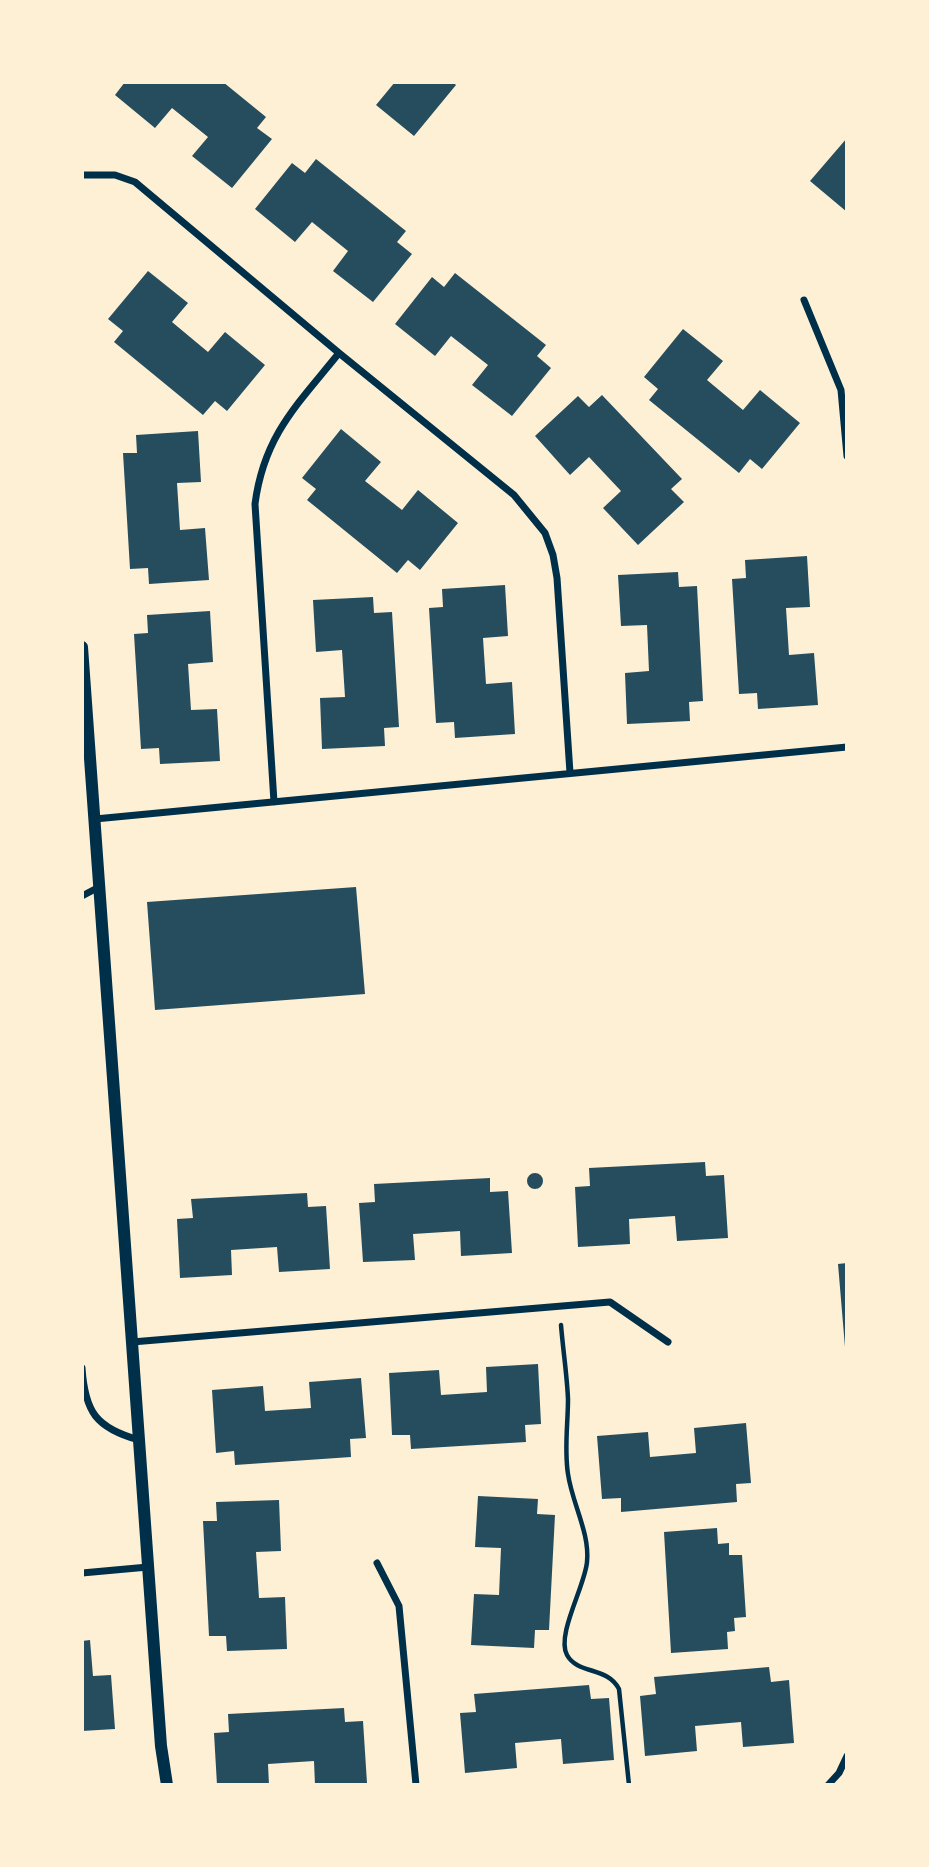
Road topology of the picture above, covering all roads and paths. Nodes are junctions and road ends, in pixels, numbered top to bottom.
1 (82, 175) edge
2 (804, 300) dead end
3 (339, 353) junction
4 (847, 457) edge
5 (82, 648) edge
6 (847, 747) edge
7 (570, 773) junction
8 (274, 802) junction
9 (95, 819) junction
10 (100, 886) junction
11 (82, 896) edge
12 (559, 1307) junction
13 (132, 1342) junction
14 (668, 1342) dead end
15 (82, 1368) edge
16 (139, 1440) junction
17 (377, 1563) dead end
18 (148, 1567) junction
19 (82, 1573) edge
20 (847, 1756) edge
21 (167, 1785) edge
22 (416, 1785) edge
23 (629, 1785) edge
24 (828, 1785) edge

1 - 3 street
2 - 4 street
3 - 7 street
3 - 8 street
5 - 9 street
6 - 7 street
7 - 8 street
8 - 9 street
9 - 10 street
10 - 11 street
10 - 13 street
12 - 13 street
12 - 14 street
12 - 23 path
13 - 16 street
15 - 16 street
16 - 18 street
17 - 22 street
18 - 19 street
18 - 21 street
20 - 24 street

